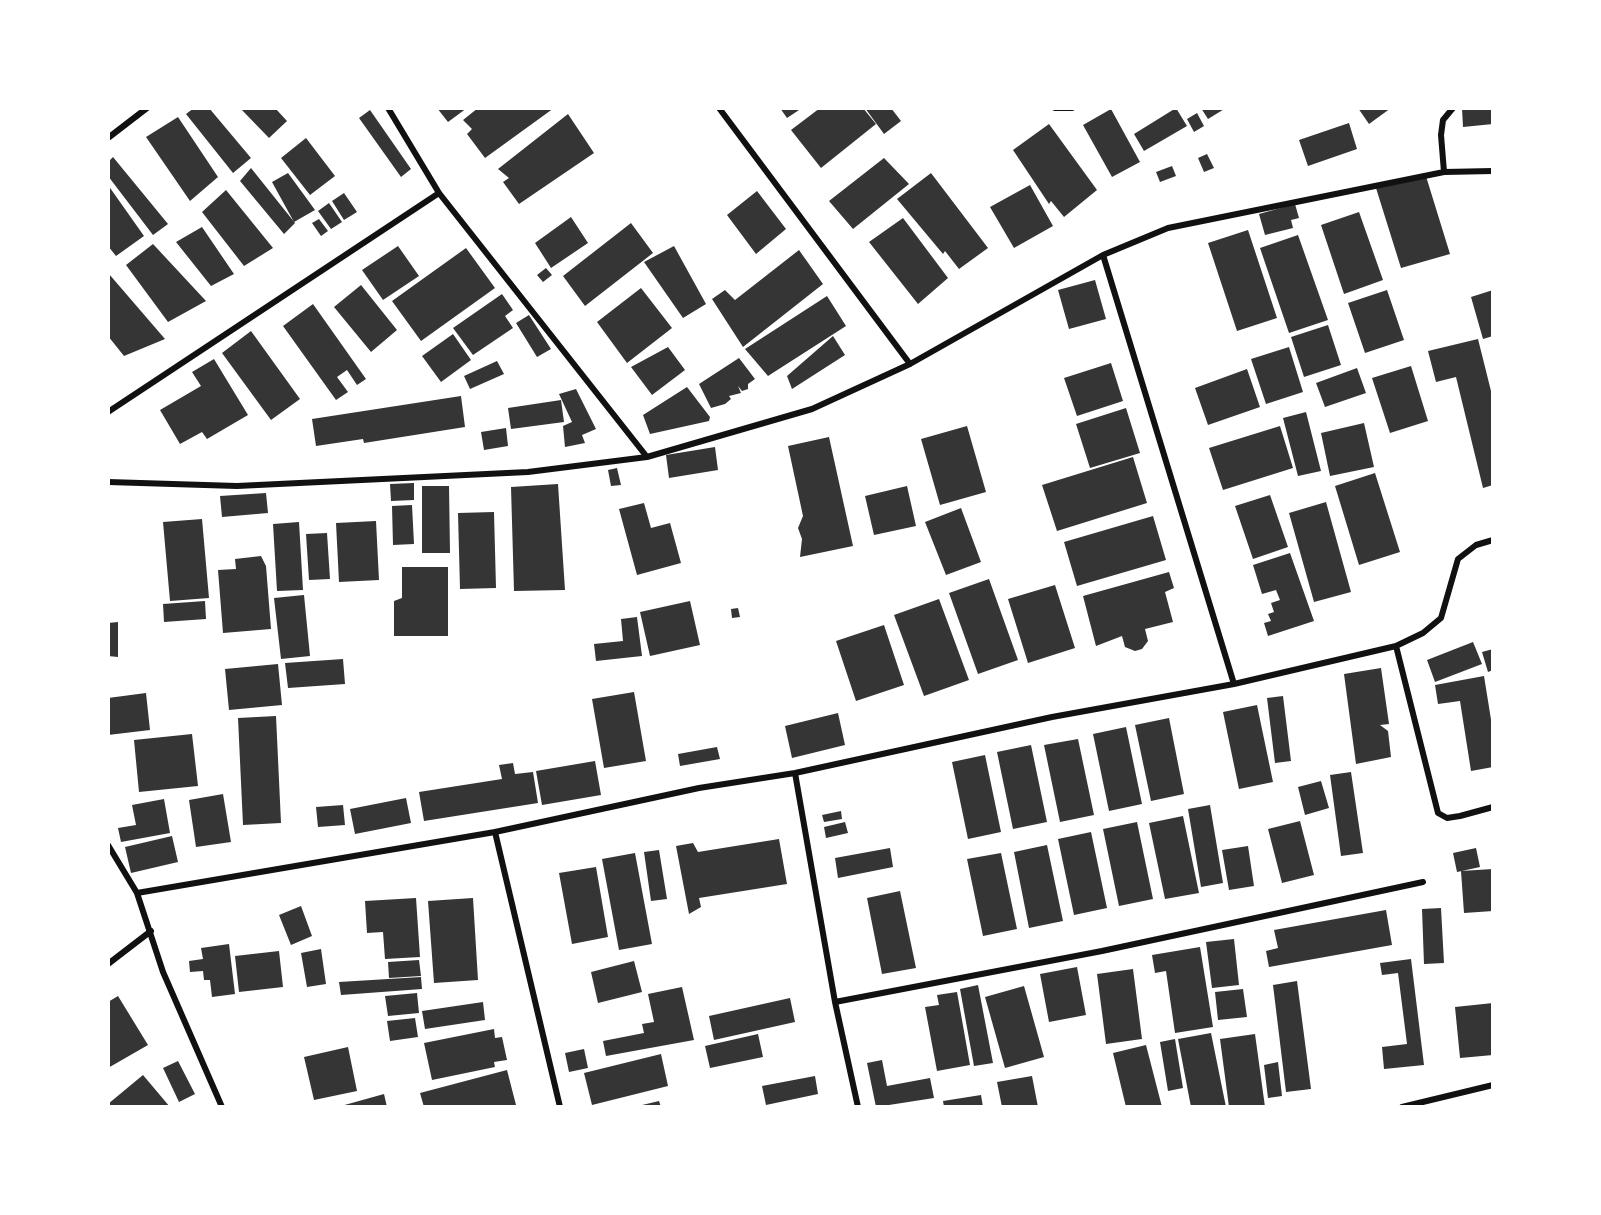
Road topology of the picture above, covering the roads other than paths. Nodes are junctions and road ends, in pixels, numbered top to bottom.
1 (147, 108) edge
2 (388, 108) edge
3 (719, 108) edge
4 (1055, 108) edge
5 (1072, 108) edge
6 (1453, 108) edge
7 (108, 138) edge
8 (1493, 171) edge
9 (1444, 172) junction
10 (440, 193) junction
11 (1103, 255) junction
12 (910, 364) junction
13 (108, 412) edge
14 (646, 457) junction
15 (108, 482) edge
16 (1493, 540) edge
17 (1396, 646) junction
18 (1234, 684) junction
19 (795, 773) junction
20 (1493, 807) edge
21 (495, 832) junction
22 (108, 845) edge
23 (1424, 882) dead end
24 (137, 893) junction
25 (151, 931) junction
26 (108, 964) edge
27 (835, 1002) junction
28 (1493, 1085) edge
29 (222, 1107) edge
30 (560, 1107) edge
31 (858, 1107) edge
32 (1402, 1107) edge

1 - 7 street
2 - 10 street
3 - 12 street
4 - 5 street
6 - 9 street
8 - 9 street
9 - 11 street
10 - 13 street
10 - 14 street
11 - 12 street
11 - 18 street
12 - 14 street
14 - 15 street
16 - 17 street
17 - 18 street
17 - 20 street
18 - 19 street
19 - 21 street
19 - 27 street
21 - 24 street
21 - 30 street
22 - 24 street
23 - 27 street
24 - 25 street
25 - 26 street
25 - 29 street
27 - 31 street
28 - 32 street

